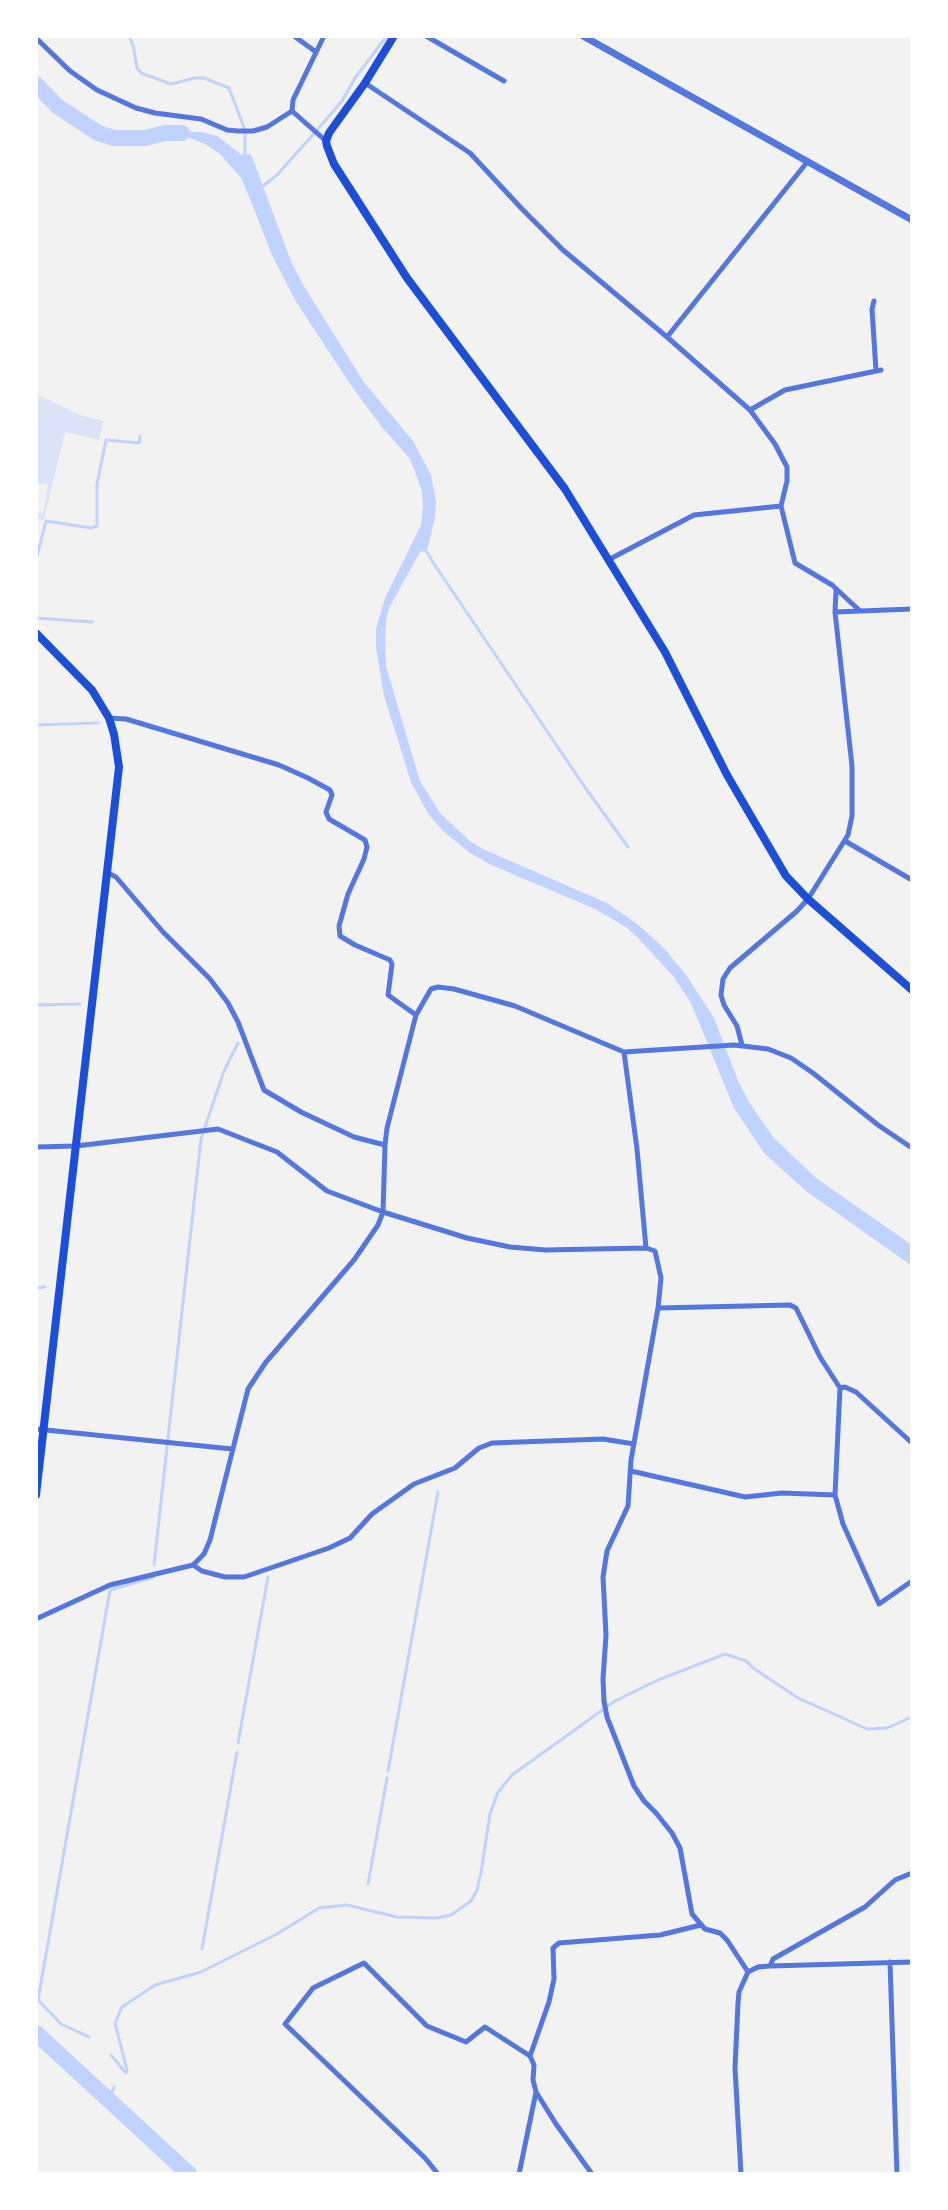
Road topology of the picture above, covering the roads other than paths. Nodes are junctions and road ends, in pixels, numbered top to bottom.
1 (294, 36) edge
2 (324, 36) edge
3 (394, 36) edge
4 (426, 36) edge
5 (583, 36) edge
6 (36, 38) edge
7 (316, 52) junction
8 (504, 81) dead end
9 (365, 82) junction
10 (292, 111) junction
11 (326, 141) junction
12 (808, 161) junction
13 (912, 220) edge
14 (874, 301) dead end
15 (667, 337) junction
16 (750, 410) junction
17 (782, 506) junction
18 (608, 560) junction
19 (836, 591) junction
20 (912, 609) edge
21 (859, 610) junction
22 (835, 612) junction
23 (36, 633) edge
24 (109, 718) junction
25 (845, 841) junction
26 (108, 873) junction
27 (912, 880) edge
28 (808, 899) junction
29 (912, 990) edge
30 (416, 1015) junction
31 (742, 1045) junction
32 (624, 1052) junction
33 (385, 1145) junction
34 (76, 1146) junction
35 (36, 1147) edge
36 (912, 1148) edge
37 (383, 1212) junction
38 (646, 1248) junction
39 (658, 1308) junction
40 (840, 1388) junction
41 (40, 1429) edge
42 (912, 1443) edge
43 (634, 1444) junction
44 (232, 1449) junction
45 (631, 1471) junction
46 (36, 1495) edge
47 (835, 1496) junction
48 (193, 1565) junction
49 (912, 1581) edge
50 (36, 1619) edge
51 (912, 1873) edge
52 (701, 1925) junction
53 (891, 1962) junction
54 (912, 1962) edge
55 (770, 1966) junction
56 (748, 1972) junction
57 (530, 2056) junction
58 (536, 2092) junction
59 (438, 2174) edge
60 (519, 2174) edge
61 (592, 2174) edge
62 (741, 2174) edge
63 (897, 2174) edge

1 - 7 street
2 - 7 street
3 - 9 main road
4 - 8 street
5 - 12 street
6 - 10 street
7 - 10 street
9 - 11 main road
9 - 15 street
10 - 11 street
11 - 18 main road
12 - 13 street
12 - 15 street
14 - 16 street
15 - 16 street
16 - 17 street
17 - 18 street
17 - 19 street
18 - 28 main road
19 - 21 street
19 - 22 street
20 - 21 street
21 - 22 street
22 - 25 street
23 - 24 main road
24 - 26 main road
24 - 30 street
25 - 27 street
25 - 28 street
26 - 33 street
26 - 34 main road
28 - 29 main road
28 - 31 street
30 - 32 street
30 - 33 street
31 - 32 street
31 - 36 street
32 - 38 street
33 - 37 street
34 - 35 street
34 - 37 street
34 - 41 main road
37 - 38 street
37 - 44 street
38 - 39 street
39 - 40 street
39 - 43 street
40 - 42 street
40 - 47 street
41 - 44 street
41 - 46 main road
43 - 45 street
43 - 48 street
44 - 48 street
45 - 47 street
45 - 52 street
47 - 49 street
48 - 50 street
51 - 55 street
52 - 56 street
52 - 57 street
53 - 54 street
53 - 55 street
53 - 63 street
55 - 56 street
56 - 62 street
57 - 58 street
57 - 59 street
58 - 60 street
58 - 61 street

